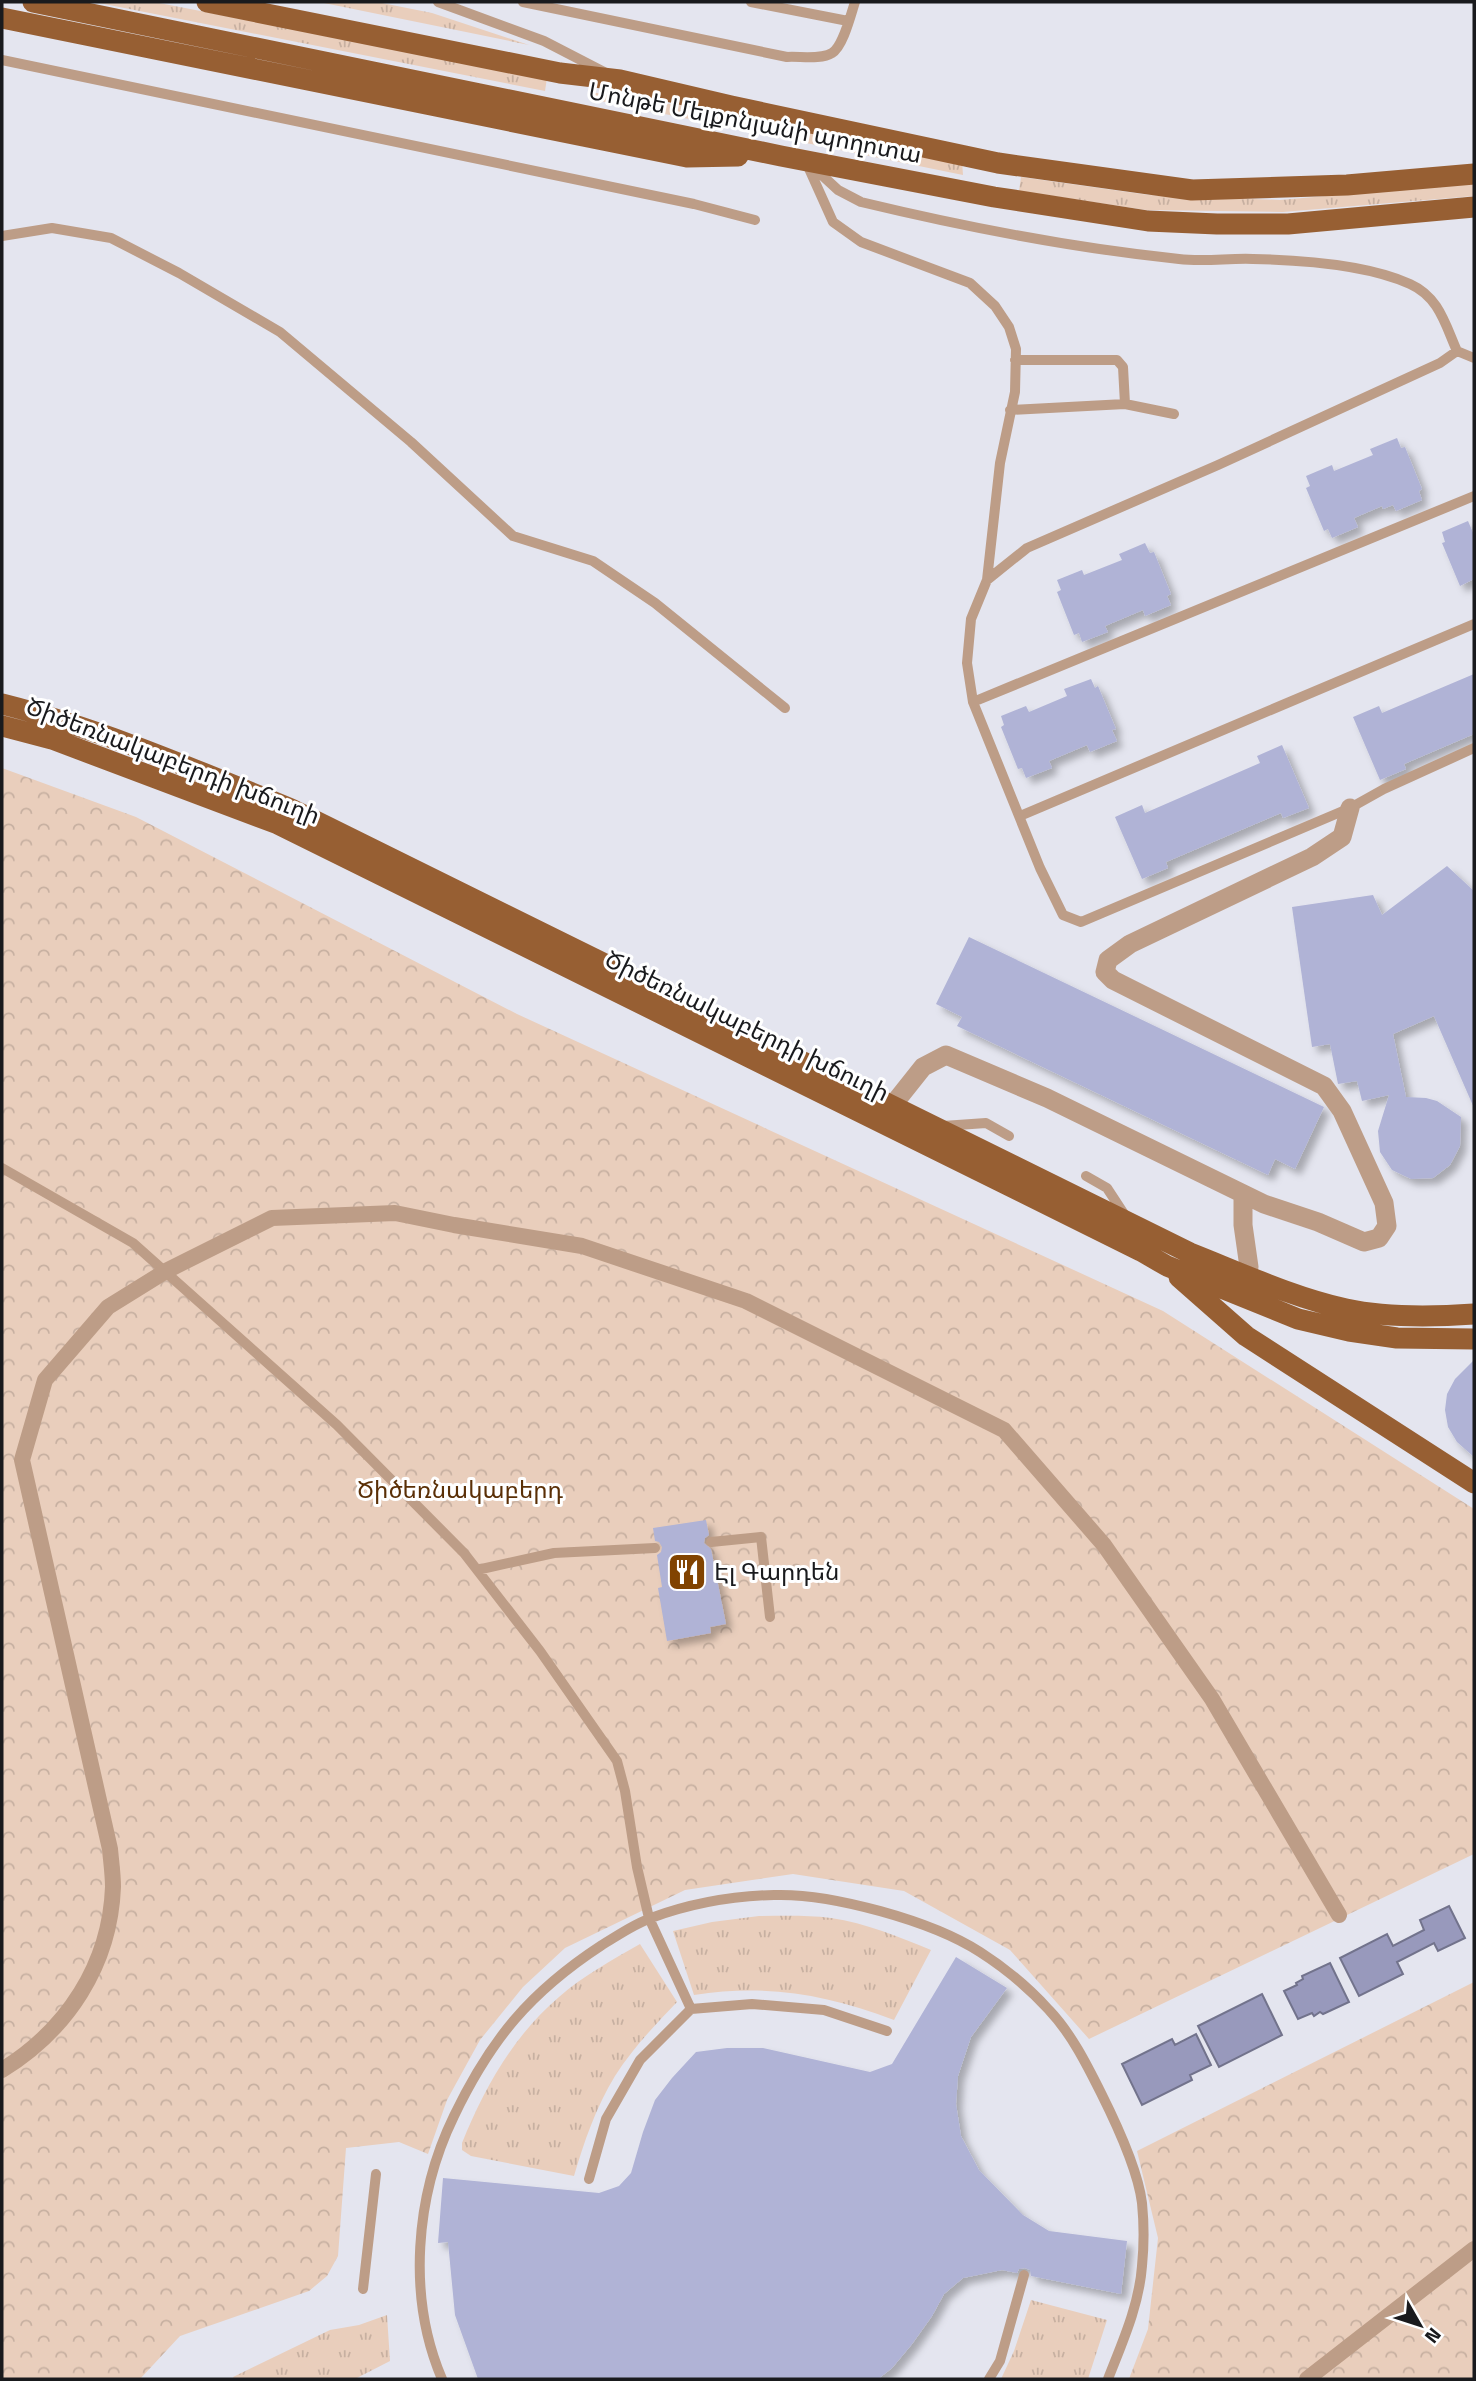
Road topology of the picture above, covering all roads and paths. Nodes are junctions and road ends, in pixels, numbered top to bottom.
1 (33, 2) edge
2 (207, 2) edge
3 (442, 2) edge
4 (523, 2) edge
5 (751, 2) edge
6 (855, 2) edge
7 (2, 18) edge
8 (848, 22) junction
9 (2, 60) edge
10 (560, 73) junction
11 (621, 80) junction
12 (552, 109) junction
13 (781, 156) junction
14 (806, 161) junction
15 (998, 163) junction
16 (1474, 174) edge
17 (994, 197) junction
18 (1474, 208) edge
19 (755, 220) dead end
20 (2, 236) edge
21 (1457, 351) junction
22 (1474, 358) edge
23 (1015, 360) junction
24 (1125, 404) junction
25 (1010, 410) junction
26 (1174, 414) dead end
27 (1474, 496) edge
28 (987, 580) junction
29 (1474, 624) edge
30 (973, 702) junction
31 (2, 704) edge
32 (785, 708) dead end
33 (2, 726) edge
34 (1474, 748) edge
35 (1350, 808) junction
36 (1020, 816) junction
37 (892, 1106) junction
38 (935, 1127) junction
39 (1009, 1136) dead end
40 (2, 1168) edge
41 (1086, 1176) dead end
42 (1243, 1195) junction
43 (1130, 1223) junction
44 (1167, 1266) junction
45 (1249, 1267) dead end
46 (166, 1271) junction
47 (1474, 1314) edge
48 (1474, 1339) edge
49 (1474, 1483) edge
50 (711, 1542) dead end
51 (655, 1548) dead end
52 (477, 1570) junction
53 (770, 1617) dead end
54 (1339, 1914) dead end
55 (649, 1918) junction
56 (691, 2009) junction
57 (887, 2031) dead end
58 (2, 2070) edge
59 (376, 2174) dead end
60 (589, 2179) dead end
61 (1474, 2249) edge
62 (1024, 2275) dead end
63 (363, 2288) dead end
64 (442, 2379) edge
65 (989, 2379) edge
66 (1108, 2379) edge
67 (1307, 2379) edge

1 - 12 main road, Մոնթե Մելքոնյանի պողոտա
2 - 10 main road, Մոնթե Մելքոնյանի պողոտա
3 - 11 lane
4 - 8 lane
5 - 8 lane
6 - 8 lane
7 - 13 main road
9 - 19 lane
10 - 11 main road, Մոնթե Մելքոնյանի պողոտա
10 - 12 main road
11 - 15 main road, Մոնթե Մելքոնյանի պողոտա
12 - 13 main road, Մոնթե Մելքոնյանի պողոտա
13 - 14 main road, Մոնթե Մելքոնյանի պողոտա
14 - 17 main road, Մոնթե Մելքոնյանի պողոտա
14 - 21 lane
14 - 23 lane
15 - 16 main road, Մոնթե Մելքոնյանի պողոտա
15 - 17 main road
17 - 18 main road, Մոնթե Մելքոնյանի պողոտա
20 - 32 lane
21 - 22 lane
21 - 28 lane
23 - 24 lane
23 - 25 lane
24 - 25 lane
24 - 26 lane
25 - 28 lane
27 - 30 lane
28 - 30 lane
29 - 36 lane
30 - 36 lane
31 - 37 main road, Ծիծեռնակաբերդի խճուղի
33 - 44 main road, Ծիծեռնակաբերդի խճուղի
34 - 35 lane
35 - 36 lane
35 - 42 street
37 - 38 main road, Ծիծեռնակաբերդի խճուղի
37 - 42 street
38 - 39 lane
38 - 43 main road, Ծիծեռնակաբերդի խճուղի
40 - 46 lane
41 - 43 lane
42 - 45 street
43 - 47 main road, Ծիծեռնակաբերդի խճուղի
44 - 48 main road, Ծիծեռնակաբերդի խճուղի
44 - 49 main road
46 - 52 lane
46 - 54 street
46 - 58 street
50 - 53 lane
51 - 52 lane
52 - 55 lane
55 - 56 lane
55 - 64 lane
55 - 66 lane
56 - 57 lane
56 - 60 lane
59 - 63 lane
61 - 67 street
62 - 65 lane

